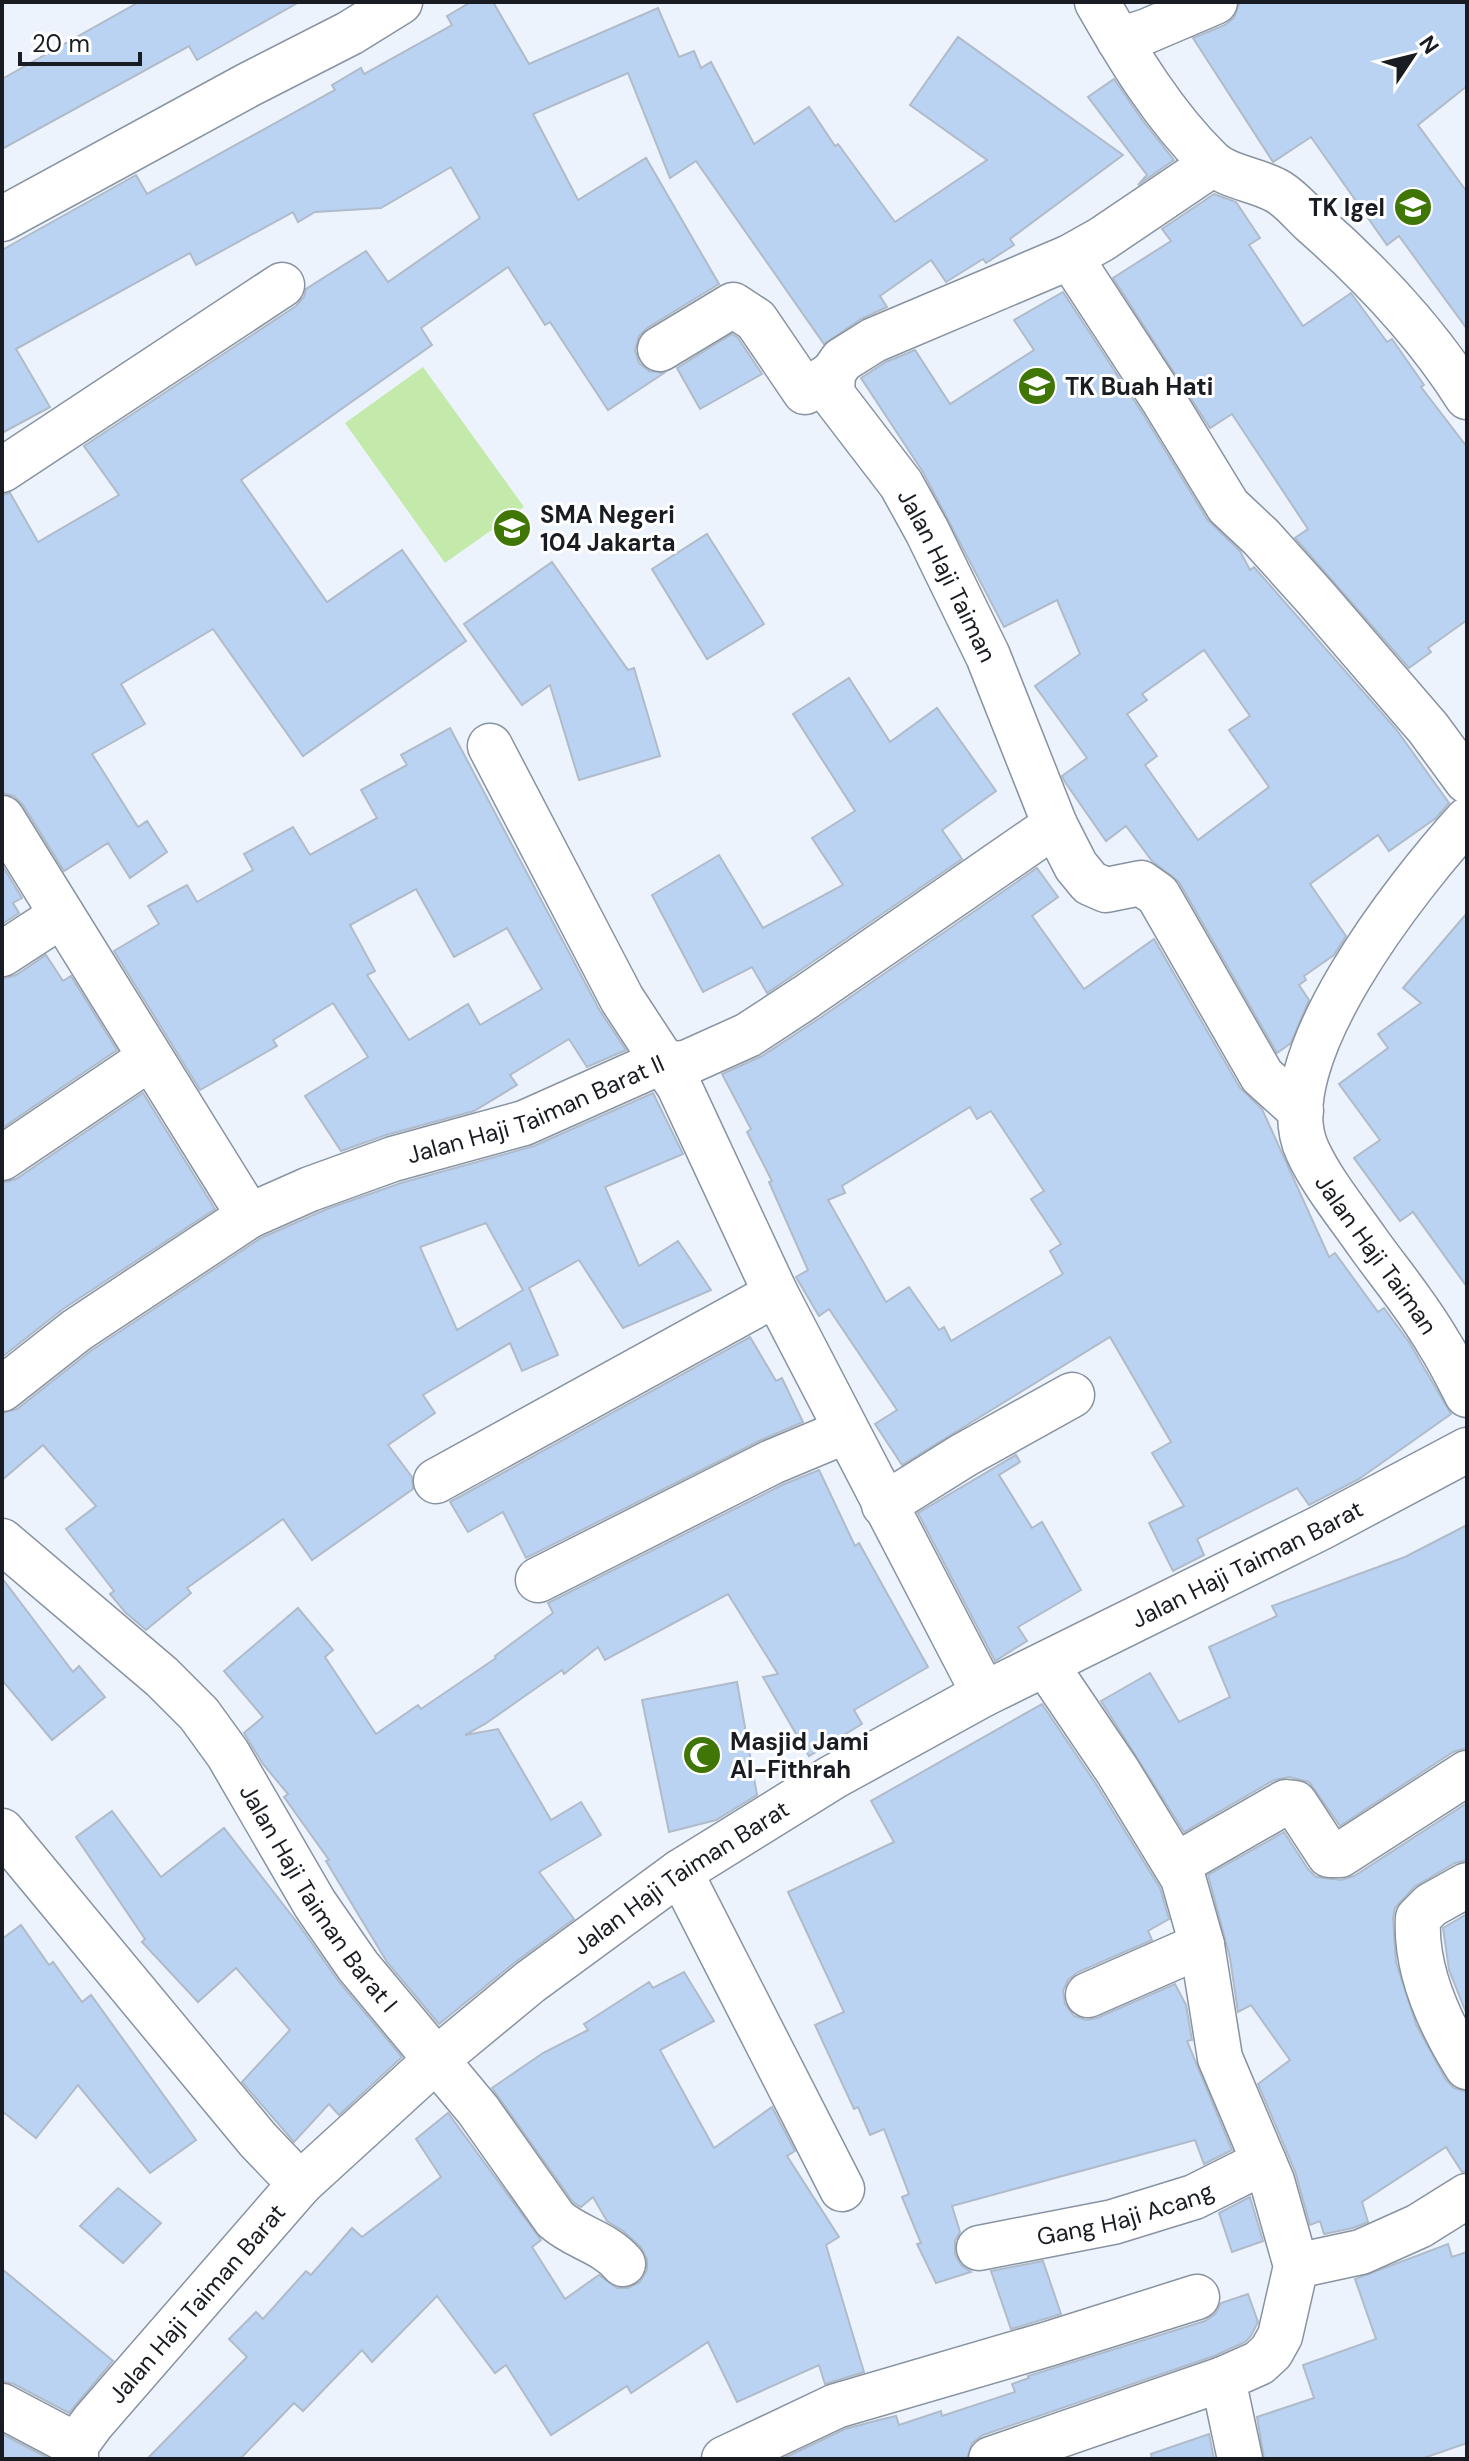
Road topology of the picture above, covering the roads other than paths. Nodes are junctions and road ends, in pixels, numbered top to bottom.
1 (400, 2) edge
2 (1097, 2) edge
3 (1215, 2) edge
4 (1119, 40) junction
5 (1213, 164) junction
6 (2, 219) edge
7 (1070, 257) junction
8 (282, 285) dead end
9 (660, 349) dead end
10 (833, 373) junction
11 (1467, 397) edge
12 (2, 470) edge
13 (490, 746) dead end
14 (1467, 781) edge
15 (2, 818) edge
16 (1467, 820) edge
17 (1055, 825) junction
18 (62, 915) junction
19 (2, 954) edge
20 (150, 1058) junction
21 (663, 1061) junction
22 (1301, 1111) junction
23 (2, 1158) edge
24 (249, 1216) junction
25 (776, 1294) junction
26 (2, 1389) edge
27 (1072, 1395) dead end
28 (1467, 1395) edge
29 (846, 1431) junction
30 (1467, 1450) edge
31 (436, 1481) dead end
32 (884, 1505) junction
33 (2, 1541) edge
34 (538, 1580) dead end
35 (1046, 1665) junction
36 (984, 1694) junction
37 (1467, 1773) edge
38 (2, 1831) edge
39 (1176, 1865) junction
40 (680, 1872) junction
41 (1467, 1885) edge
42 (1202, 1945) junction
43 (1088, 1995) dead end
44 (438, 2058) junction
45 (1467, 2067) edge
46 (1264, 2162) junction
47 (300, 2184) junction
48 (842, 2189) dead end
49 (1467, 2196) edge
50 (979, 2248) dead end
51 (623, 2264) dead end
52 (1296, 2266) junction
53 (1197, 2297) dead end
54 (1223, 2379) junction
55 (2, 2406) edge
56 (76, 2452) edge
57 (724, 2459) edge
58 (991, 2459) edge
59 (1240, 2459) edge

1 - 6 street
2 - 4 street
3 - 4 street
4 - 5 street
5 - 7 street
5 - 11 street
7 - 10 street
7 - 14 street
8 - 12 street
9 - 10 street
10 - 17 street, Jalan Haji Taiman
13 - 21 street
15 - 18 street
16 - 22 street, Jalan Haji Taiman
17 - 21 street
17 - 22 street, Jalan Haji Taiman
18 - 19 street
18 - 20 street
20 - 23 street
20 - 24 street
21 - 24 street, Jalan Haji Taiman Barat II
21 - 25 street, Jalan Haji Taiman Barat II
22 - 28 street, Jalan Haji Taiman
24 - 26 street, Jalan Haji Taiman Barat II
25 - 29 street, Jalan Haji Taiman Barat II
25 - 31 street
27 - 32 street
29 - 32 street, Jalan Haji Taiman Barat II
29 - 34 street
30 - 35 street, Jalan Haji Taiman Barat
32 - 36 street, Jalan Haji Taiman Barat II
33 - 44 street, Jalan Haji Taiman Barat I
35 - 36 street, Jalan Haji Taiman Barat
35 - 39 street
36 - 40 street, Jalan Haji Taiman Barat
37 - 39 street
38 - 47 street
39 - 42 street
40 - 44 street, Jalan Haji Taiman Barat
40 - 48 street
41 - 45 street
42 - 43 street
42 - 46 street
44 - 47 street, Jalan Haji Taiman Barat
44 - 51 street, Jalan Haji Taiman Barat I
46 - 50 street, Gang Haji Acang
46 - 52 street
47 - 56 street, Jalan Haji Taiman Barat
49 - 52 street
52 - 54 street
53 - 57 street
54 - 58 street
54 - 59 street
55 - 56 street

